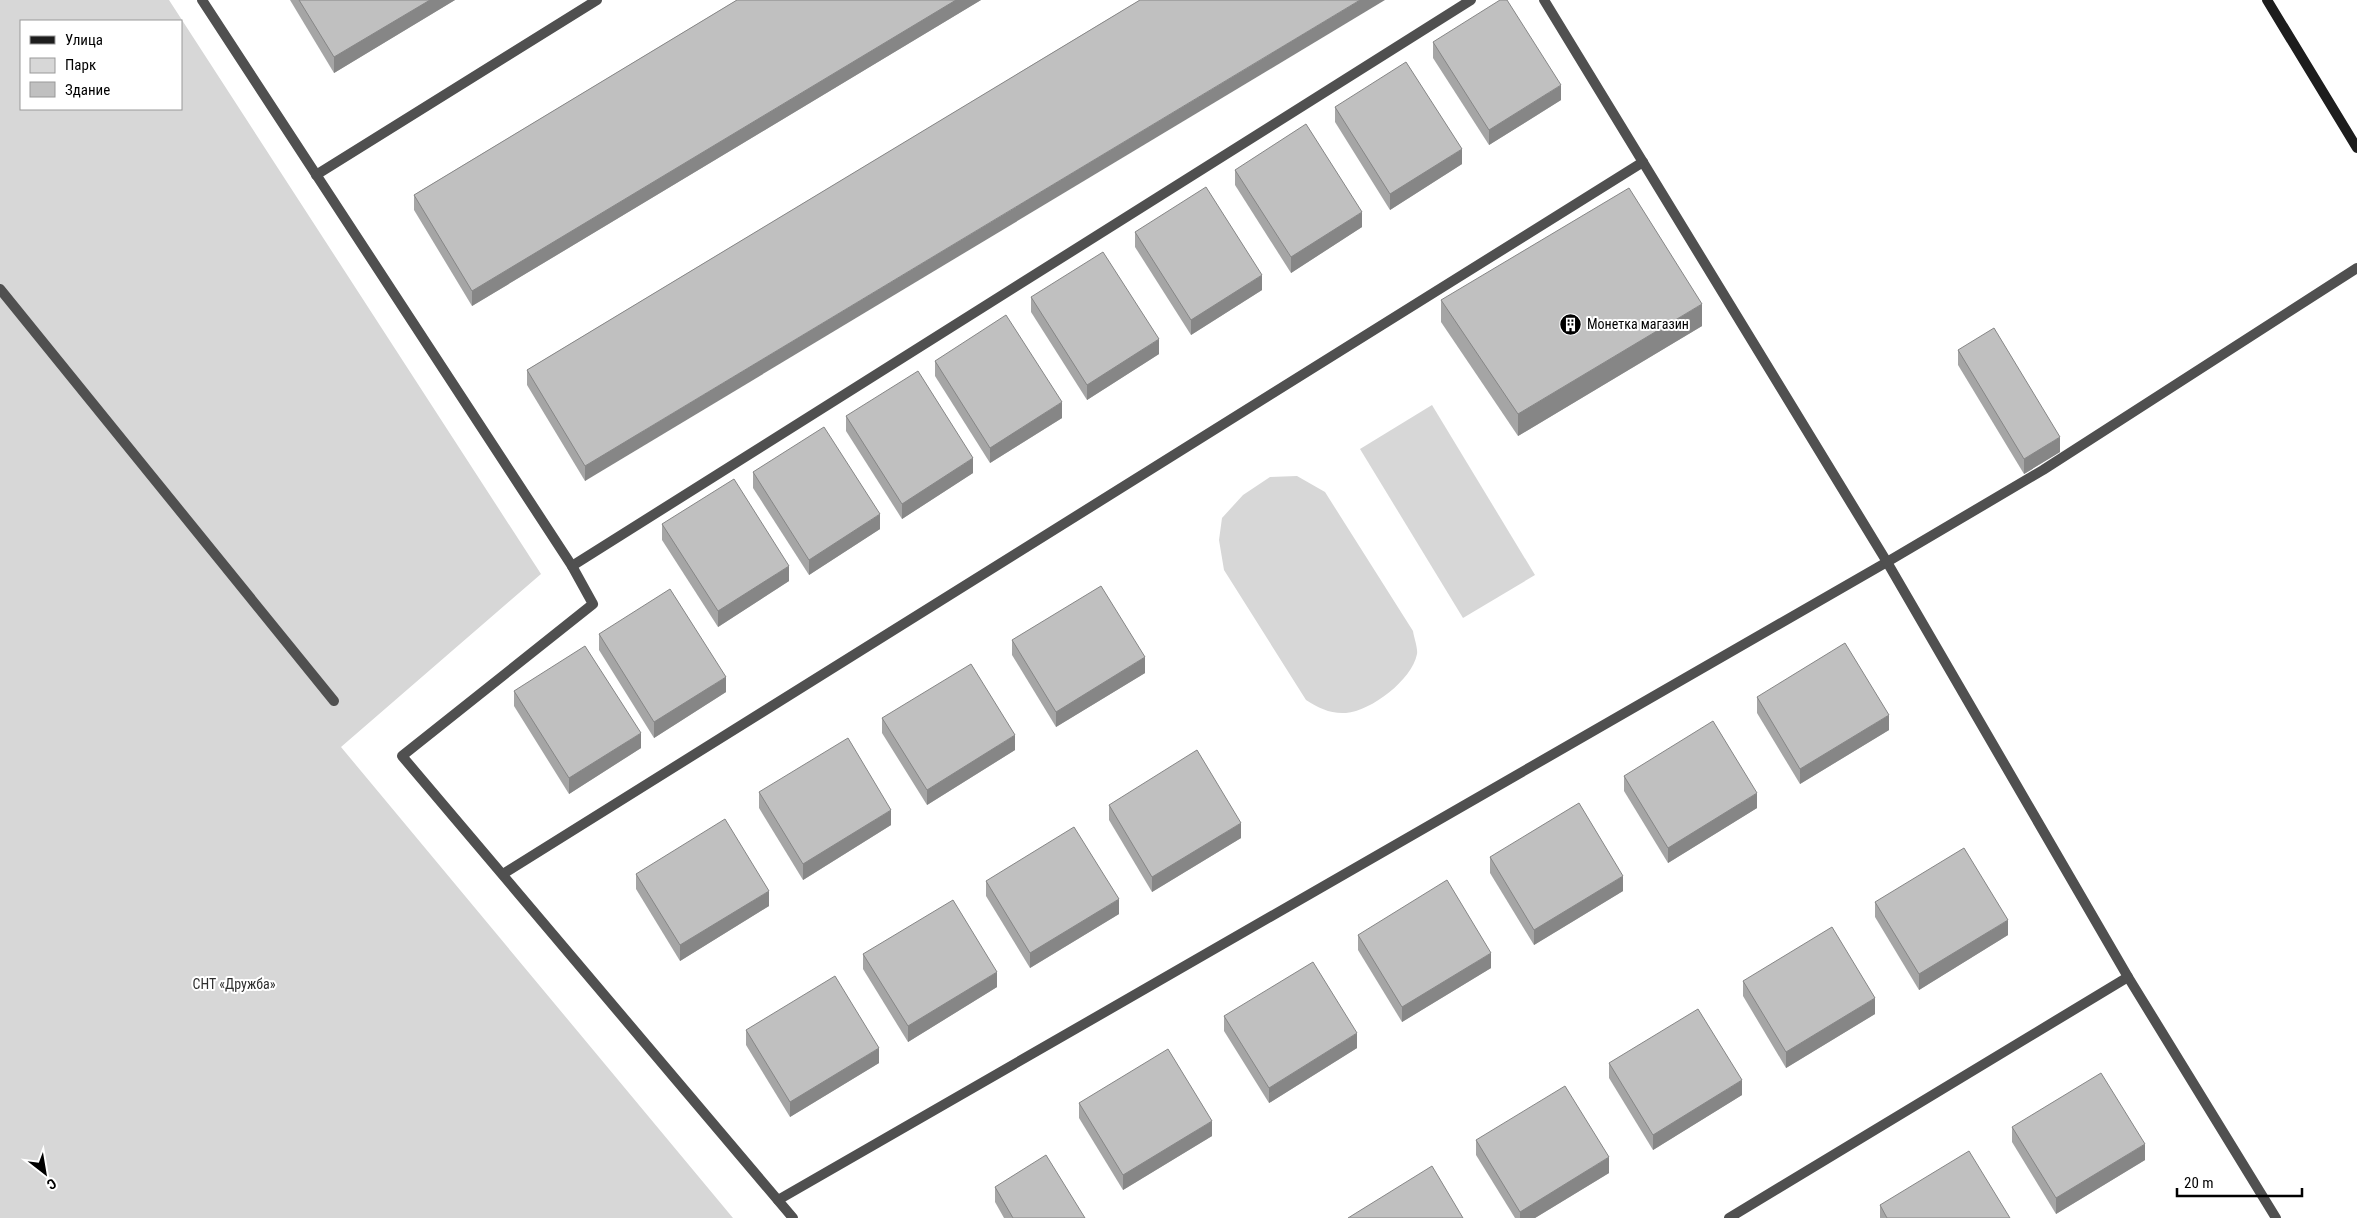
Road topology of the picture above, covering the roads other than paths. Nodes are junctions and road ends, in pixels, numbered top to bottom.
1 (202, 0) edge
2 (597, 0) edge
3 (1471, 0) edge
4 (1544, 0) edge
5 (2267, 0) edge
6 (2357, 148) edge
7 (1643, 162) junction
8 (316, 175) junction
9 (2357, 268) edge
10 (0, 290) edge
11 (1886, 562) junction
12 (572, 566) junction
13 (334, 701) dead end
14 (503, 874) junction
15 (2128, 976) junction
16 (778, 1200) junction
17 (793, 1218) edge
18 (1729, 1218) edge
19 (2276, 1218) edge

1 - 8 street
2 - 8 street
3 - 12 street
4 - 7 street
5 - 6 main road
7 - 11 street
7 - 14 street
8 - 12 street
9 - 11 street
10 - 13 street
11 - 15 street
11 - 16 street
12 - 14 street
14 - 16 street
15 - 18 street
15 - 19 street
16 - 17 street

